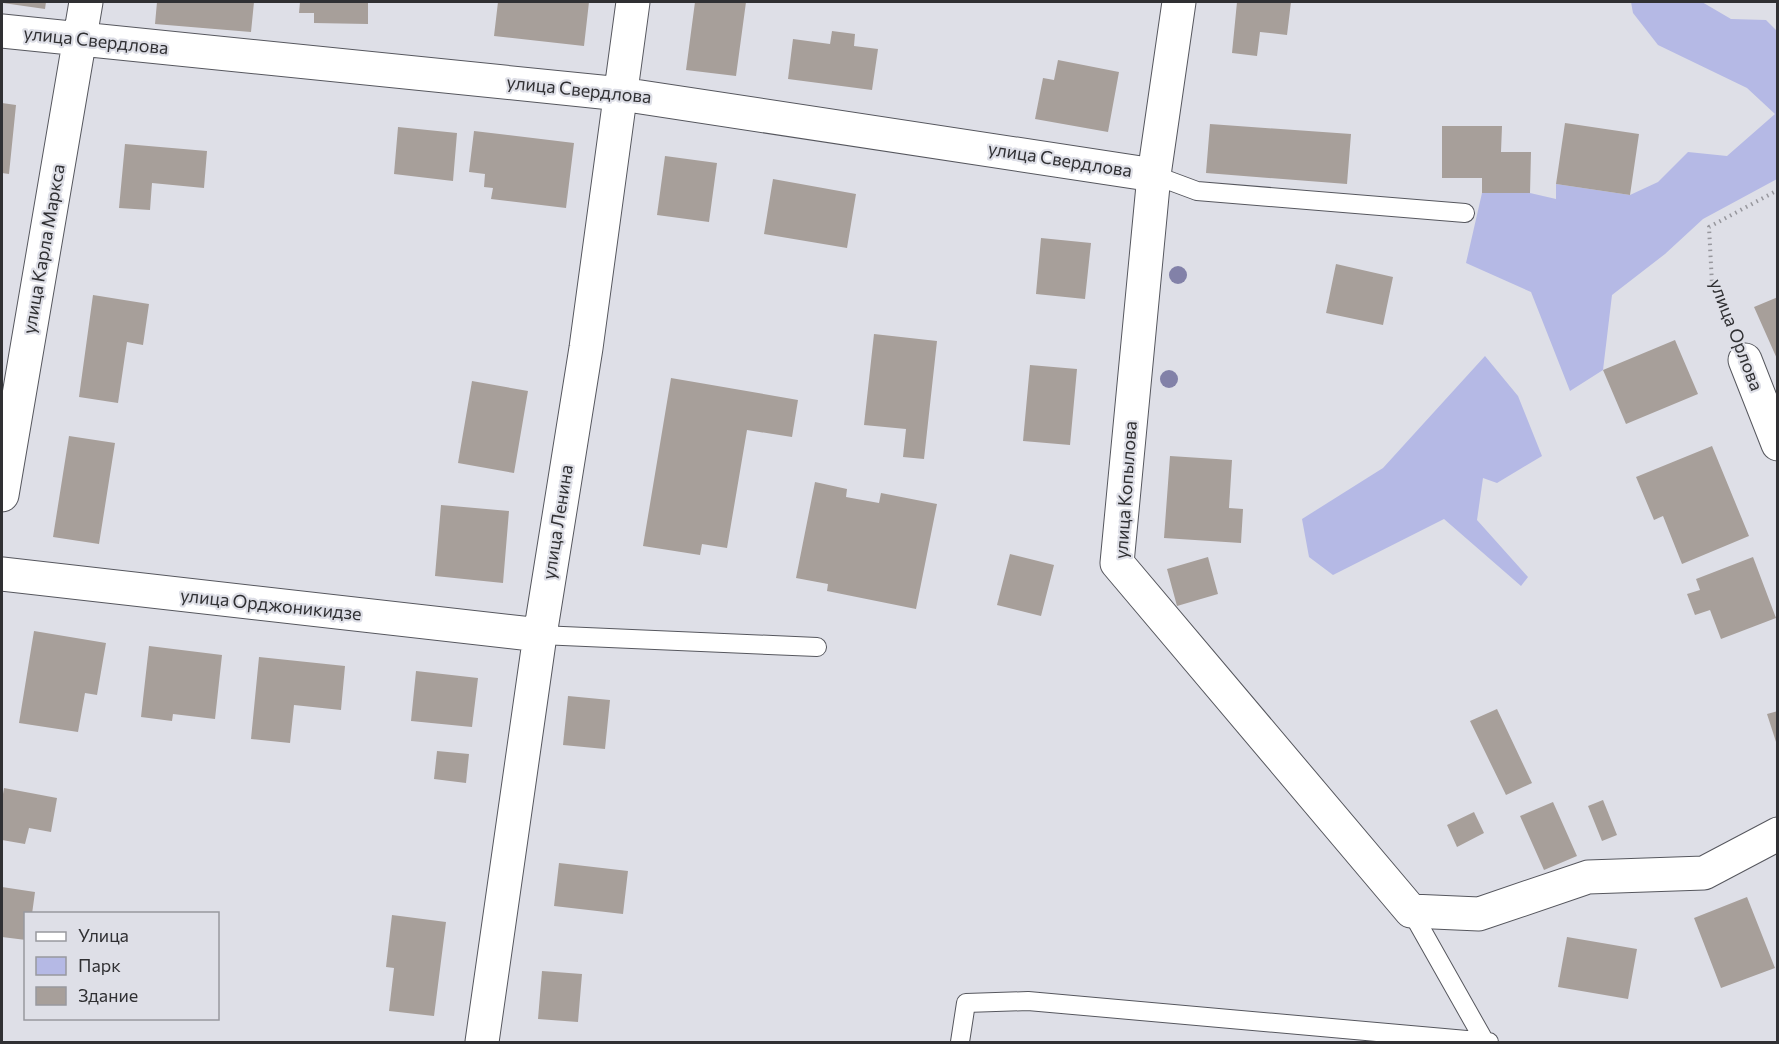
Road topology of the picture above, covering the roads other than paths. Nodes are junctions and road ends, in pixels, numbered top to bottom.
1 (86, 2) edge
2 (633, 2) edge
3 (1179, 2) edge
4 (2, 31) edge
5 (80, 39) junction
6 (621, 94) junction
7 (1154, 175) junction
8 (1465, 213) dead end
9 (1745, 360) road end
10 (1778, 444) edge
11 (2, 492) edge
12 (2, 574) edge
13 (540, 635) junction
14 (817, 646) dead end
15 (1778, 834) edge
16 (1411, 911) junction
17 (482, 1042) edge
18 (960, 1042) edge
19 (1487, 1042) edge

1 - 5 street, улица Карла Маркса
2 - 6 street, улица Ленина
3 - 7 street, улица Копылова
4 - 5 street, улица Свердлова
5 - 6 street, улица Свердлова
5 - 11 street, улица Карла Маркса
6 - 7 street, улица Свердлова
6 - 13 street, улица Ленина
7 - 8 lane
7 - 16 street, улица Копылова
9 - 10 street, улица Орлова
12 - 13 street, улица Орджоникидзе
13 - 14 lane
13 - 17 street, улица Ленина
15 - 16 street
16 - 19 lane
18 - 19 lane

